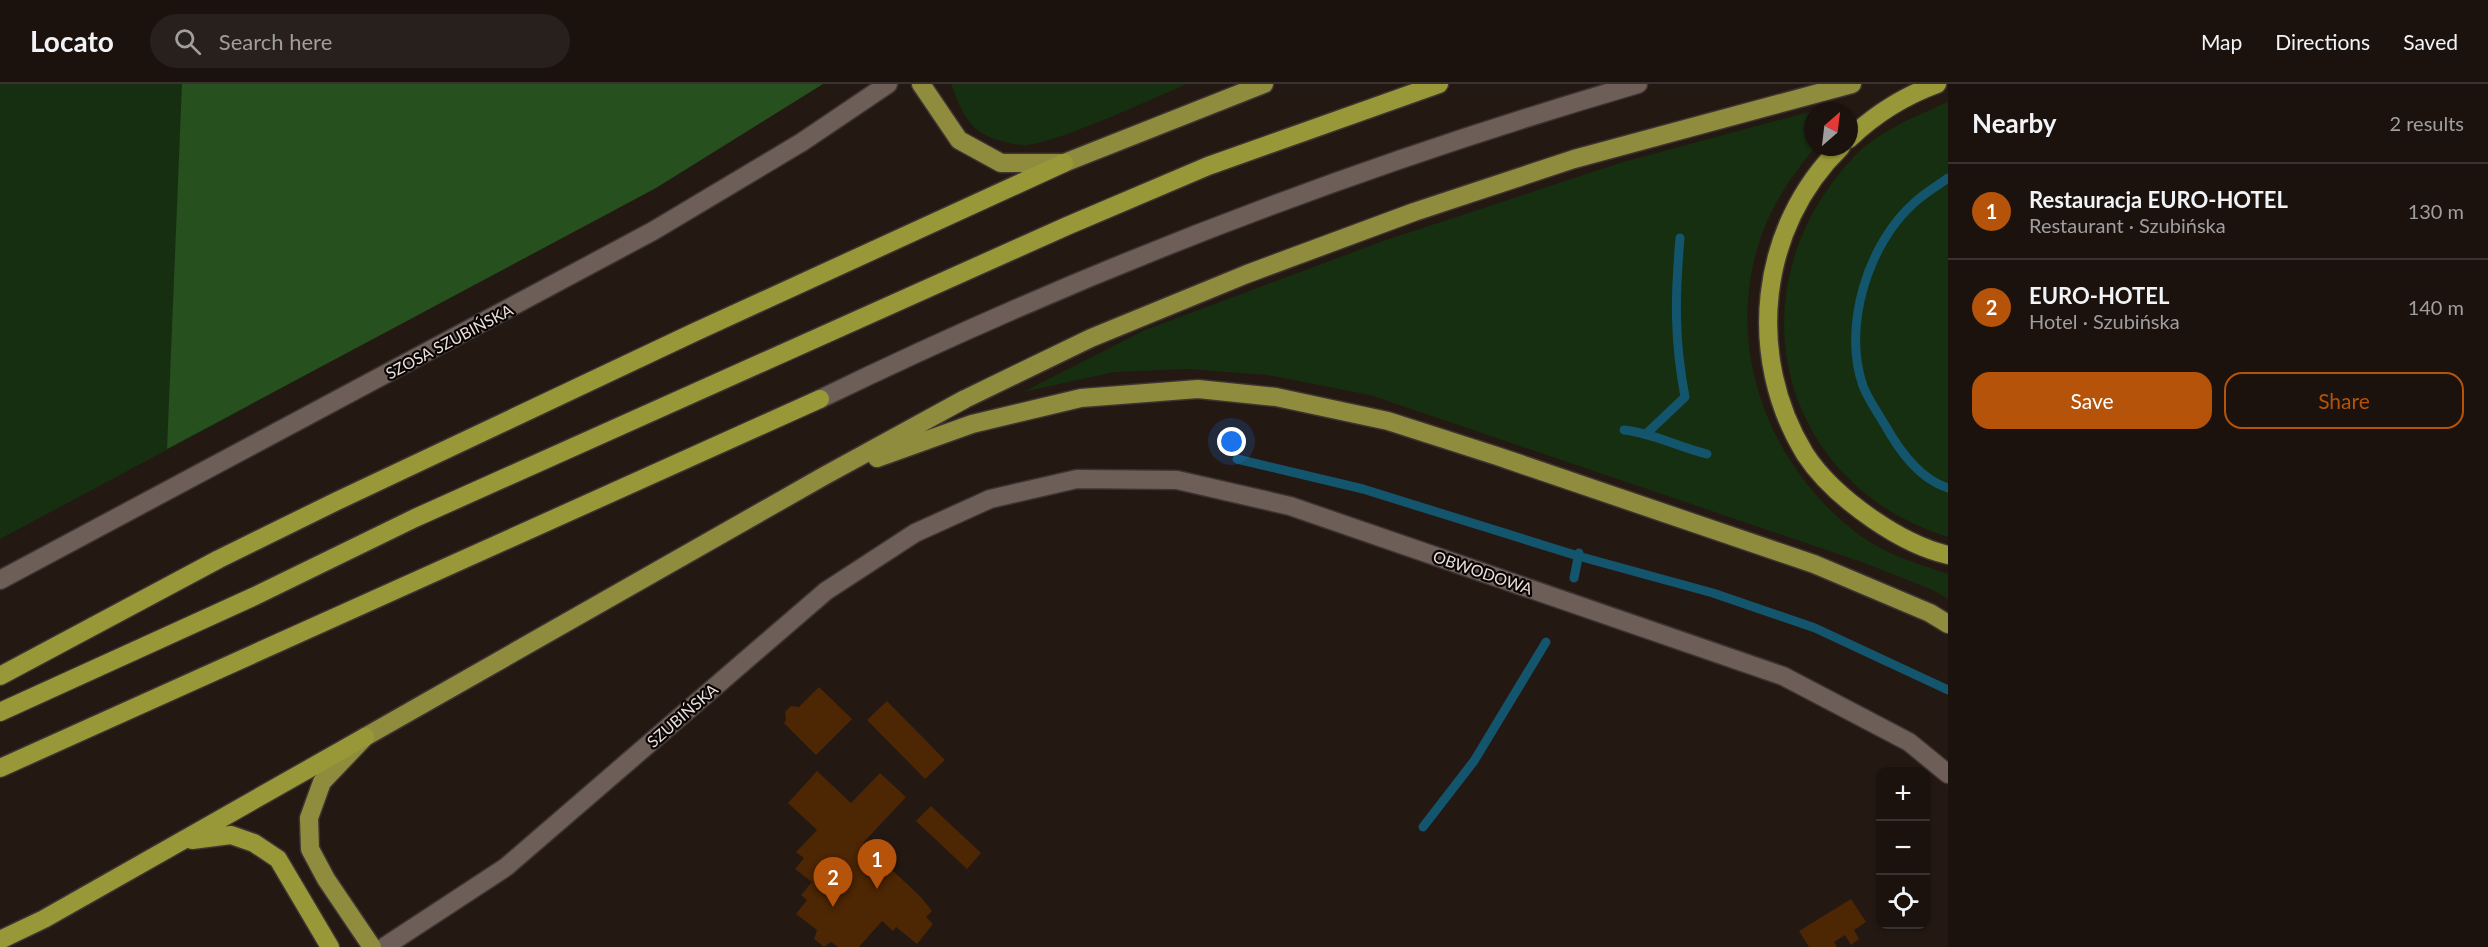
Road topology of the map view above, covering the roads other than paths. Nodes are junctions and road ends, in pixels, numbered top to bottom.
1 (888, 84) edge
2 (921, 84) edge
3 (1264, 84) edge
4 (1438, 84) edge
5 (1638, 84) edge
6 (1852, 84) edge
7 (1937, 84) edge
8 (1858, 130) edge
9 (1832, 156) edge
10 (1064, 163) junction
11 (820, 399) joint
12 (824, 476) junction
13 (990, 499) joint
14 (1948, 555) edge
15 (0, 580) edge
16 (1948, 624) edge
17 (0, 676) edge
18 (0, 712) edge
19 (365, 737) junction
20 (0, 768) edge
21 (1948, 774) edge
22 (182, 842) junction
23 (0, 939) edge
24 (330, 947) edge
25 (372, 947) edge
26 (384, 947) edge

1 - 15 street, SZOSA SZUBIŃSKA
2 - 10 highway
3 - 10 highway
4 - 18 highway
5 - 11 street
6 - 12 highway
7 - 8 highway
9 - 14 highway
10 - 17 highway
11 - 20 highway
12 - 16 highway
12 - 19 highway
13 - 21 street, OBWODOWA
13 - 26 street, SZUBIŃSKA
19 - 22 highway
19 - 25 highway
22 - 23 highway
22 - 24 highway

